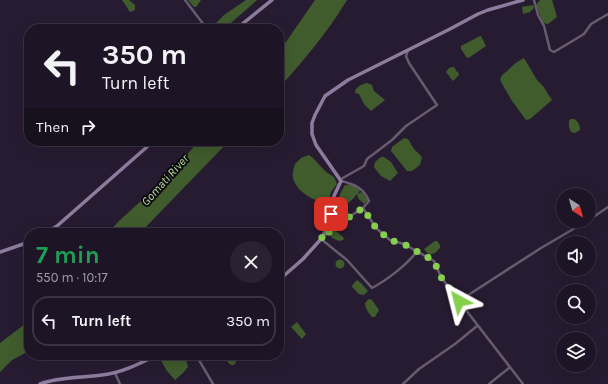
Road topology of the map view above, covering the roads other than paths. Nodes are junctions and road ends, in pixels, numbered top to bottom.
1 (185, 0) edge
2 (272, 0) edge
3 (523, 0) edge
4 (534, 0) edge
5 (608, 14) edge
6 (202, 24) edge
7 (242, 24) edge
8 (408, 49) junction
9 (148, 146) edge
10 (341, 180) junction
11 (608, 207) edge
12 (363, 208) junction
13 (596, 215) edge
14 (53, 228) edge
15 (574, 228) edge
16 (321, 239) junction
17 (24, 244) edge
18 (417, 251) junction
19 (0, 252) edge
20 (284, 276) edge
21 (459, 301) junction
22 (477, 326) junction
23 (147, 360) edge
24 (199, 360) edge
25 (509, 368) junction
26 (115, 373) junction
27 (40, 384) edge
28 (120, 384) edge
29 (213, 384) edge
30 (403, 384) edge
31 (489, 384) edge
32 (523, 384) edge

1 - 6 street
2 - 7 main road
3 - 8 main road
4 - 5 street
8 - 10 street
8 - 10 main road
9 - 14 main road
10 - 12 street
10 - 16 main road
11 - 13 street
12 - 16 street
12 - 18 street
15 - 21 street
16 - 18 street
16 - 20 main road
17 - 19 main road
18 - 21 street
21 - 22 street
22 - 25 street
22 - 30 street
23 - 26 main road
24 - 29 street
25 - 31 street
25 - 32 street
26 - 27 main road
26 - 28 street

